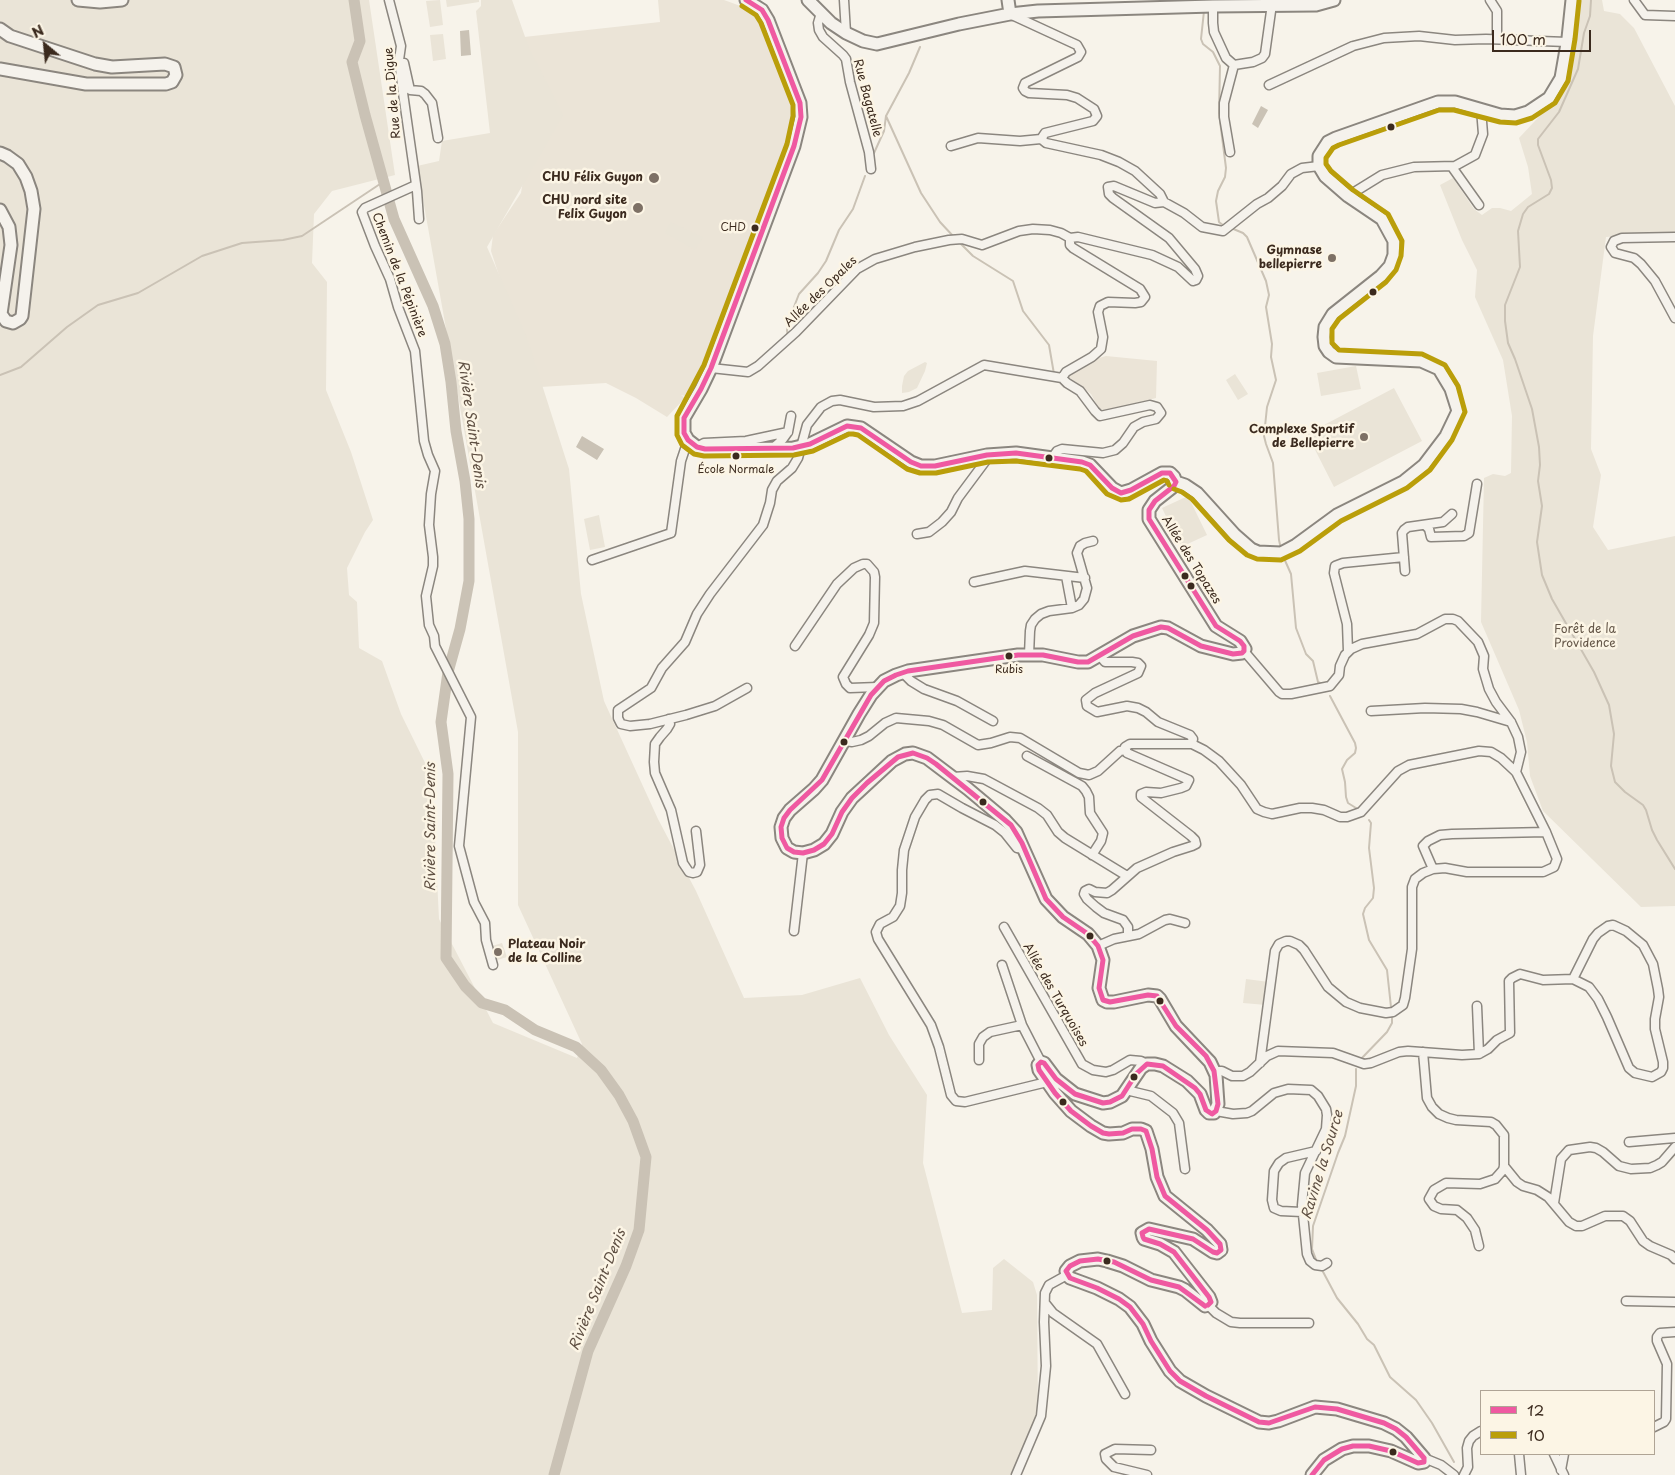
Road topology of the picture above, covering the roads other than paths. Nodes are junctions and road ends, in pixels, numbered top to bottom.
1 (78, 0) edge
2 (122, 0) edge
3 (389, 0) edge
4 (746, 0) edge
5 (808, 0) edge
6 (844, 0) edge
7 (1008, 0) edge
8 (1334, 0) edge
9 (1490, 0) edge
10 (1572, 0) edge
11 (1634, 0) edge
12 (1230, 3) edge
13 (1272, 4) junction
14 (1206, 6) junction
15 (821, 13) junction
16 (1010, 14) junction
17 (1675, 16) edge
18 (0, 28) edge
19 (846, 34) junction
20 (1498, 39) junction
21 (1567, 42) junction
22 (402, 52) junction
23 (1234, 65) junction
24 (0, 69) edge
25 (1268, 84) dead end
26 (1481, 109) junction
27 (438, 138) dead end
28 (1041, 138) junction
29 (951, 146) dead end
30 (0, 152) edge
31 (1230, 152) dead end
32 (1319, 166) junction
33 (1452, 167) junction
34 (871, 169) dead end
35 (415, 185) junction
36 (1348, 196) junction
37 (1164, 202) junction
38 (1478, 205) dead end
39 (0, 210) edge
40 (419, 218) dead end
41 (1675, 237) edge
42 (1070, 238) junction
43 (1675, 318) edge
44 (711, 368) junction
45 (1062, 378) junction
46 (791, 416) dead end
47 (788, 432) junction
48 (693, 444) junction
49 (802, 447) junction
50 (773, 449) junction
51 (990, 455) junction
52 (1052, 458) junction
53 (1176, 482) junction
54 (1477, 484) dead end
55 (1452, 514) dead end
56 (1425, 525) junction
57 (917, 534) dead end
58 (1093, 541) dead end
59 (1404, 557) junction
60 (592, 560) dead end
61 (1405, 571) dead end
62 (1066, 576) junction
63 (1085, 578) junction
64 (974, 582) dead end
65 (1072, 608) junction
66 (794, 646) dead end
67 (1244, 651) junction
68 (1348, 651) junction
69 (1029, 655) junction
70 (1100, 656) junction
71 (908, 671) junction
72 (878, 687) junction
73 (747, 688) dead end
74 (1371, 711) dead end
75 (669, 719) junction
76 (992, 721) dead end
77 (1511, 722) junction
78 (844, 741) junction
79 (1192, 744) junction
80 (1125, 750) junction
81 (1027, 756) dead end
82 (1516, 772) junction
83 (953, 777) junction
84 (696, 831) dead end
85 (1546, 832) junction
86 (1024, 849) junction
87 (803, 853) junction
88 (1092, 854) junction
89 (1433, 869) junction
90 (1127, 876) junction
91 (1185, 923) dead end
92 (1004, 927) dead end
93 (794, 931) dead end
94 (1128, 936) junction
95 (1098, 946) junction
96 (1002, 965) dead end
97 (493, 966) dead end
98 (1573, 978) junction
99 (1477, 1006) dead end
100 (1022, 1026) junction
101 (1422, 1052) junction
102 (1479, 1054) junction
103 (979, 1060) dead end
104 (1041, 1062) junction
105 (1260, 1063) junction
106 (1147, 1064) junction
107 (1214, 1071) junction
108 (1047, 1082) junction
109 (1126, 1090) junction
110 (1216, 1111) junction
111 (1675, 1138) edge
112 (1629, 1142) dead end
113 (1675, 1147) edge
114 (1316, 1151) junction
115 (1504, 1166) junction
116 (1185, 1169) dead end
117 (1554, 1203) junction
118 (1302, 1212) junction
119 (1479, 1246) dead end
120 (1675, 1258) edge
121 (1327, 1263) dead end
122 (1067, 1275) junction
123 (1626, 1301) dead end
124 (1045, 1302) junction
125 (1675, 1302) edge
126 (1208, 1305) junction
127 (1309, 1322) dead end
128 (1675, 1332) edge
129 (1671, 1388) edge
130 (1125, 1394) dead end
131 (1655, 1426) edge
132 (1480, 1432) edge
133 (1151, 1450) dead end
134 (1520, 1455) edge
135 (1554, 1455) edge
136 (1564, 1455) edge
137 (1424, 1458) junction
138 (1562, 1473) edge
139 (1016, 1475) edge
140 (1147, 1475) edge
141 (1312, 1475) edge
142 (1454, 1475) edge
143 (1464, 1475) edge
144 (1521, 1475) edge

1 - 2 main road
3 - 22 street, Rue de la Digue
4 - 44 main road
5 - 15 main road
6 - 19 street
7 - 16 main road
8 - 13 main road
9 - 20 street
10 - 21 main road
11 - 17 street
12 - 13 main road
12 - 14 main road
13 - 23 street
14 - 16 main road
14 - 23 street
15 - 19 main road
15 - 34 street, Rue Bagatelle
16 - 19 main road
16 - 28 street
18 - 24 main road
20 - 21 street
20 - 25 street
21 - 26 main road
22 - 27 street
22 - 35 street, Rue de la Digue
23 - 31 street
26 - 32 main road
26 - 33 street
28 - 29 street
28 - 37 street
30 - 39 main road
32 - 36 main road
32 - 37 street
33 - 36 street
33 - 38 street
35 - 40 street, Rue de la Digue
35 - 97 street, Chemin de la Pépinière
36 - 53 main road
37 - 42 street, Allée des Opales
41 - 43 street
42 - 44 street, Allée des Opales
42 - 45 street
44 - 48 main road
45 - 49 street
45 - 52 street
46 - 47 street
47 - 48 street
47 - 50 street
48 - 50 main road
48 - 60 street
49 - 50 main road
49 - 51 main road
49 - 75 street
51 - 52 main road
51 - 57 street
52 - 53 main road
53 - 67 main road, Allée des Topazes
54 - 56 street
55 - 56 street
56 - 59 street
58 - 63 street
59 - 61 street
59 - 68 street
62 - 63 street
62 - 64 street
62 - 65 street
63 - 65 street
65 - 69 street
66 - 72 street
67 - 68 street
67 - 70 main road
68 - 77 street
69 - 70 main road
69 - 71 main road
70 - 79 street
71 - 72 main road
71 - 76 street
72 - 78 main road
73 - 75 street
74 - 77 street
75 - 84 street
77 - 82 street
78 - 80 street
78 - 87 main road
79 - 80 street
79 - 82 street
80 - 90 street
81 - 88 street
82 - 85 street
83 - 86 main road
83 - 87 main road
83 - 88 street
85 - 89 street
85 - 89 street
86 - 95 main road
86 - 108 street
87 - 93 street
88 - 90 street
89 - 105 street
90 - 94 street
91 - 94 street
92 - 106 street, Allée des Turquoises
94 - 95 street
95 - 107 main road
96 - 100 street
98 - 98 street
98 - 102 street
99 - 102 street
100 - 103 street
100 - 104 street
101 - 102 street
101 - 105 street
101 - 115 street
104 - 108 main road
104 - 109 main road
105 - 107 street
106 - 109 main road
106 - 110 main road
107 - 110 main road
108 - 126 main road
109 - 116 street
110 - 114 street
111 - 112 street
113 - 117 street
114 - 118 street
114 - 118 street
115 - 117 street
115 - 119 street
117 - 120 street
118 - 121 street
122 - 124 street
122 - 126 main road
122 - 137 main road
123 - 125 street
124 - 130 street
124 - 139 street
126 - 127 street
128 - 129 street
129 - 131 street
132 - 143 street
133 - 140 street
134 - 144 street
135 - 138 street
136 - 138 street
137 - 141 main road
137 - 142 street

